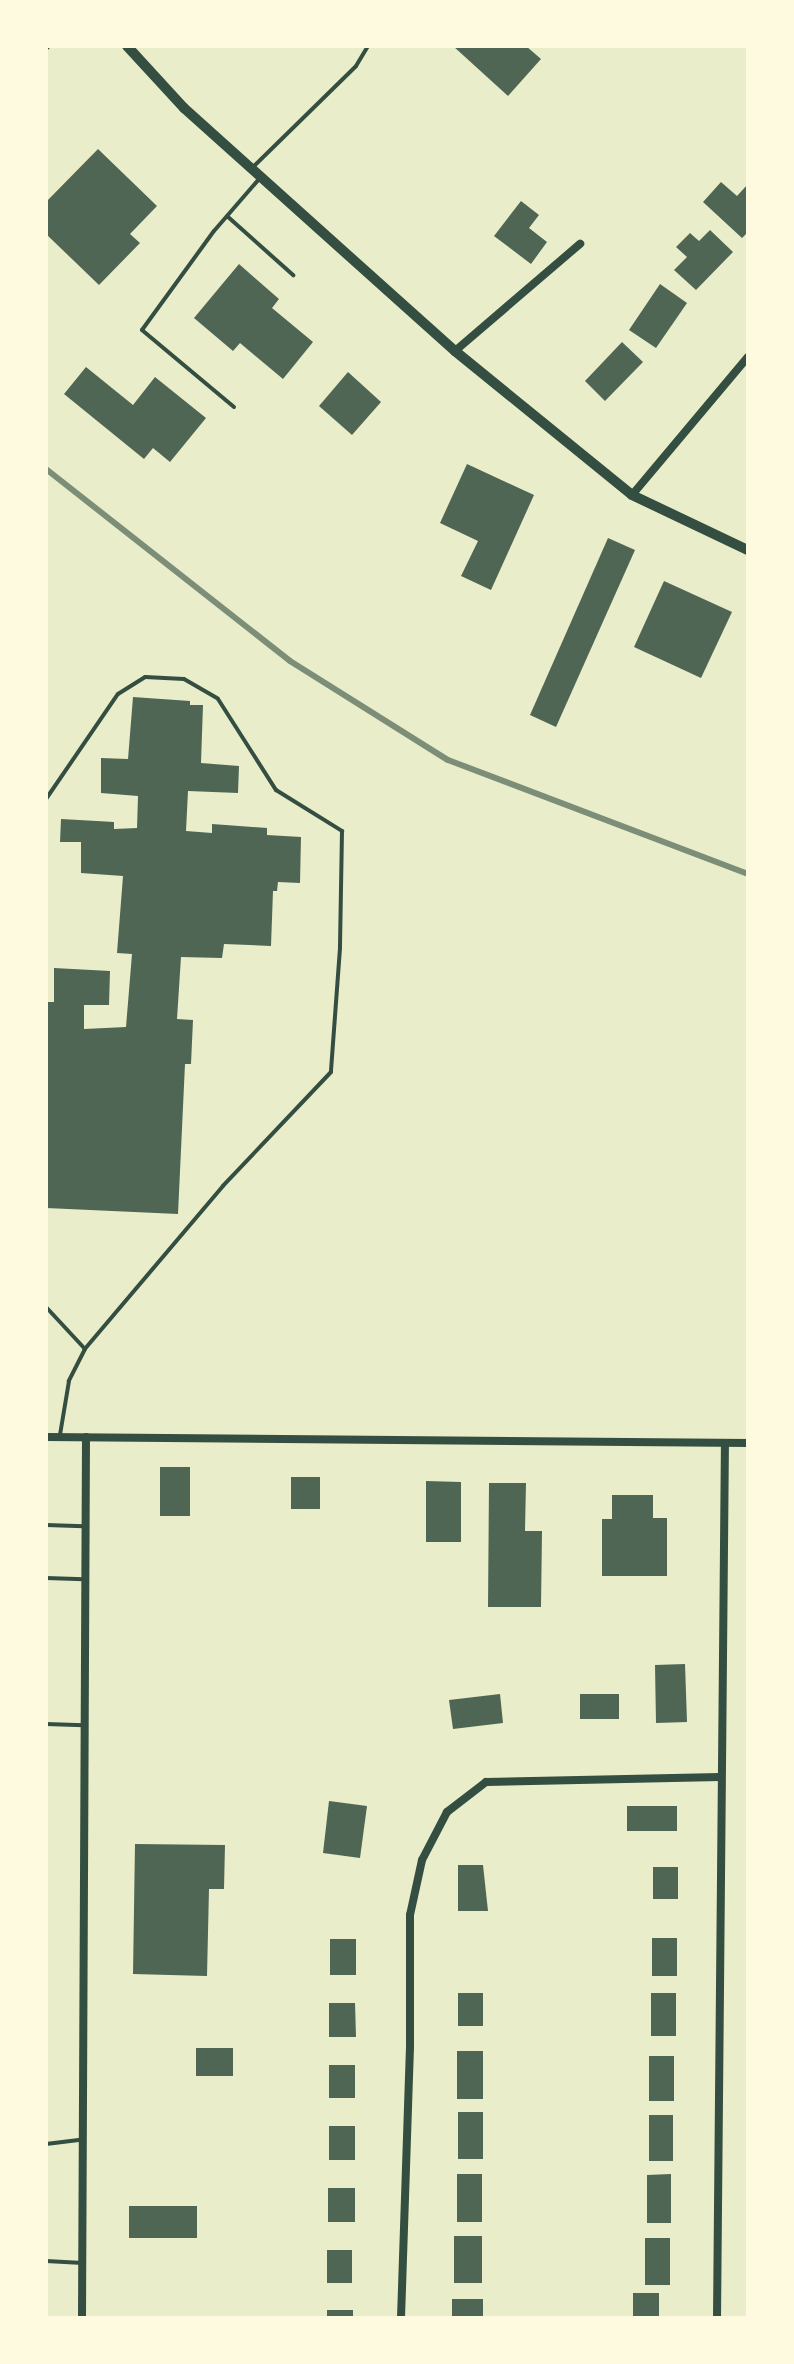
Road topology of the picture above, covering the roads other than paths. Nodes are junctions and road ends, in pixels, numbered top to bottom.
1 (127, 46) edge
2 (368, 46) edge
3 (251, 169) junction
4 (260, 177) junction
5 (227, 216) junction
6 (580, 244) dead end
7 (293, 275) dead end
8 (455, 351) junction
9 (748, 357) edge
10 (234, 407) dead end
11 (632, 495) junction
12 (748, 550) edge
13 (46, 799) edge
14 (46, 1307) edge
15 (85, 1349) junction
16 (46, 1437) edge
17 (59, 1437) junction
18 (86, 1437) junction
19 (748, 1443) edge
20 (725, 1444) junction
21 (46, 1525) edge
22 (86, 1526) junction
23 (46, 1578) edge
24 (86, 1579) junction
25 (46, 1724) edge
26 (85, 1725) junction
27 (720, 1777) junction
28 (83, 2140) junction
29 (46, 2144) edge
30 (46, 2261) edge
31 (83, 2263) junction
32 (82, 2318) edge
33 (401, 2318) edge
34 (717, 2318) edge

1 - 3 street
2 - 3 lane
3 - 4 street
4 - 5 lane
4 - 8 street
5 - 7 lane
5 - 10 lane
6 - 8 street
8 - 11 street
9 - 11 street
11 - 12 street
13 - 15 lane
14 - 15 lane
15 - 17 lane
16 - 17 street
17 - 18 street
18 - 20 street
18 - 22 street
19 - 20 street
20 - 27 street
21 - 22 lane
22 - 24 street
23 - 24 lane
24 - 26 street
25 - 26 lane
26 - 28 street
27 - 33 street
27 - 34 street
28 - 29 lane
28 - 31 street
30 - 31 lane
31 - 32 street

